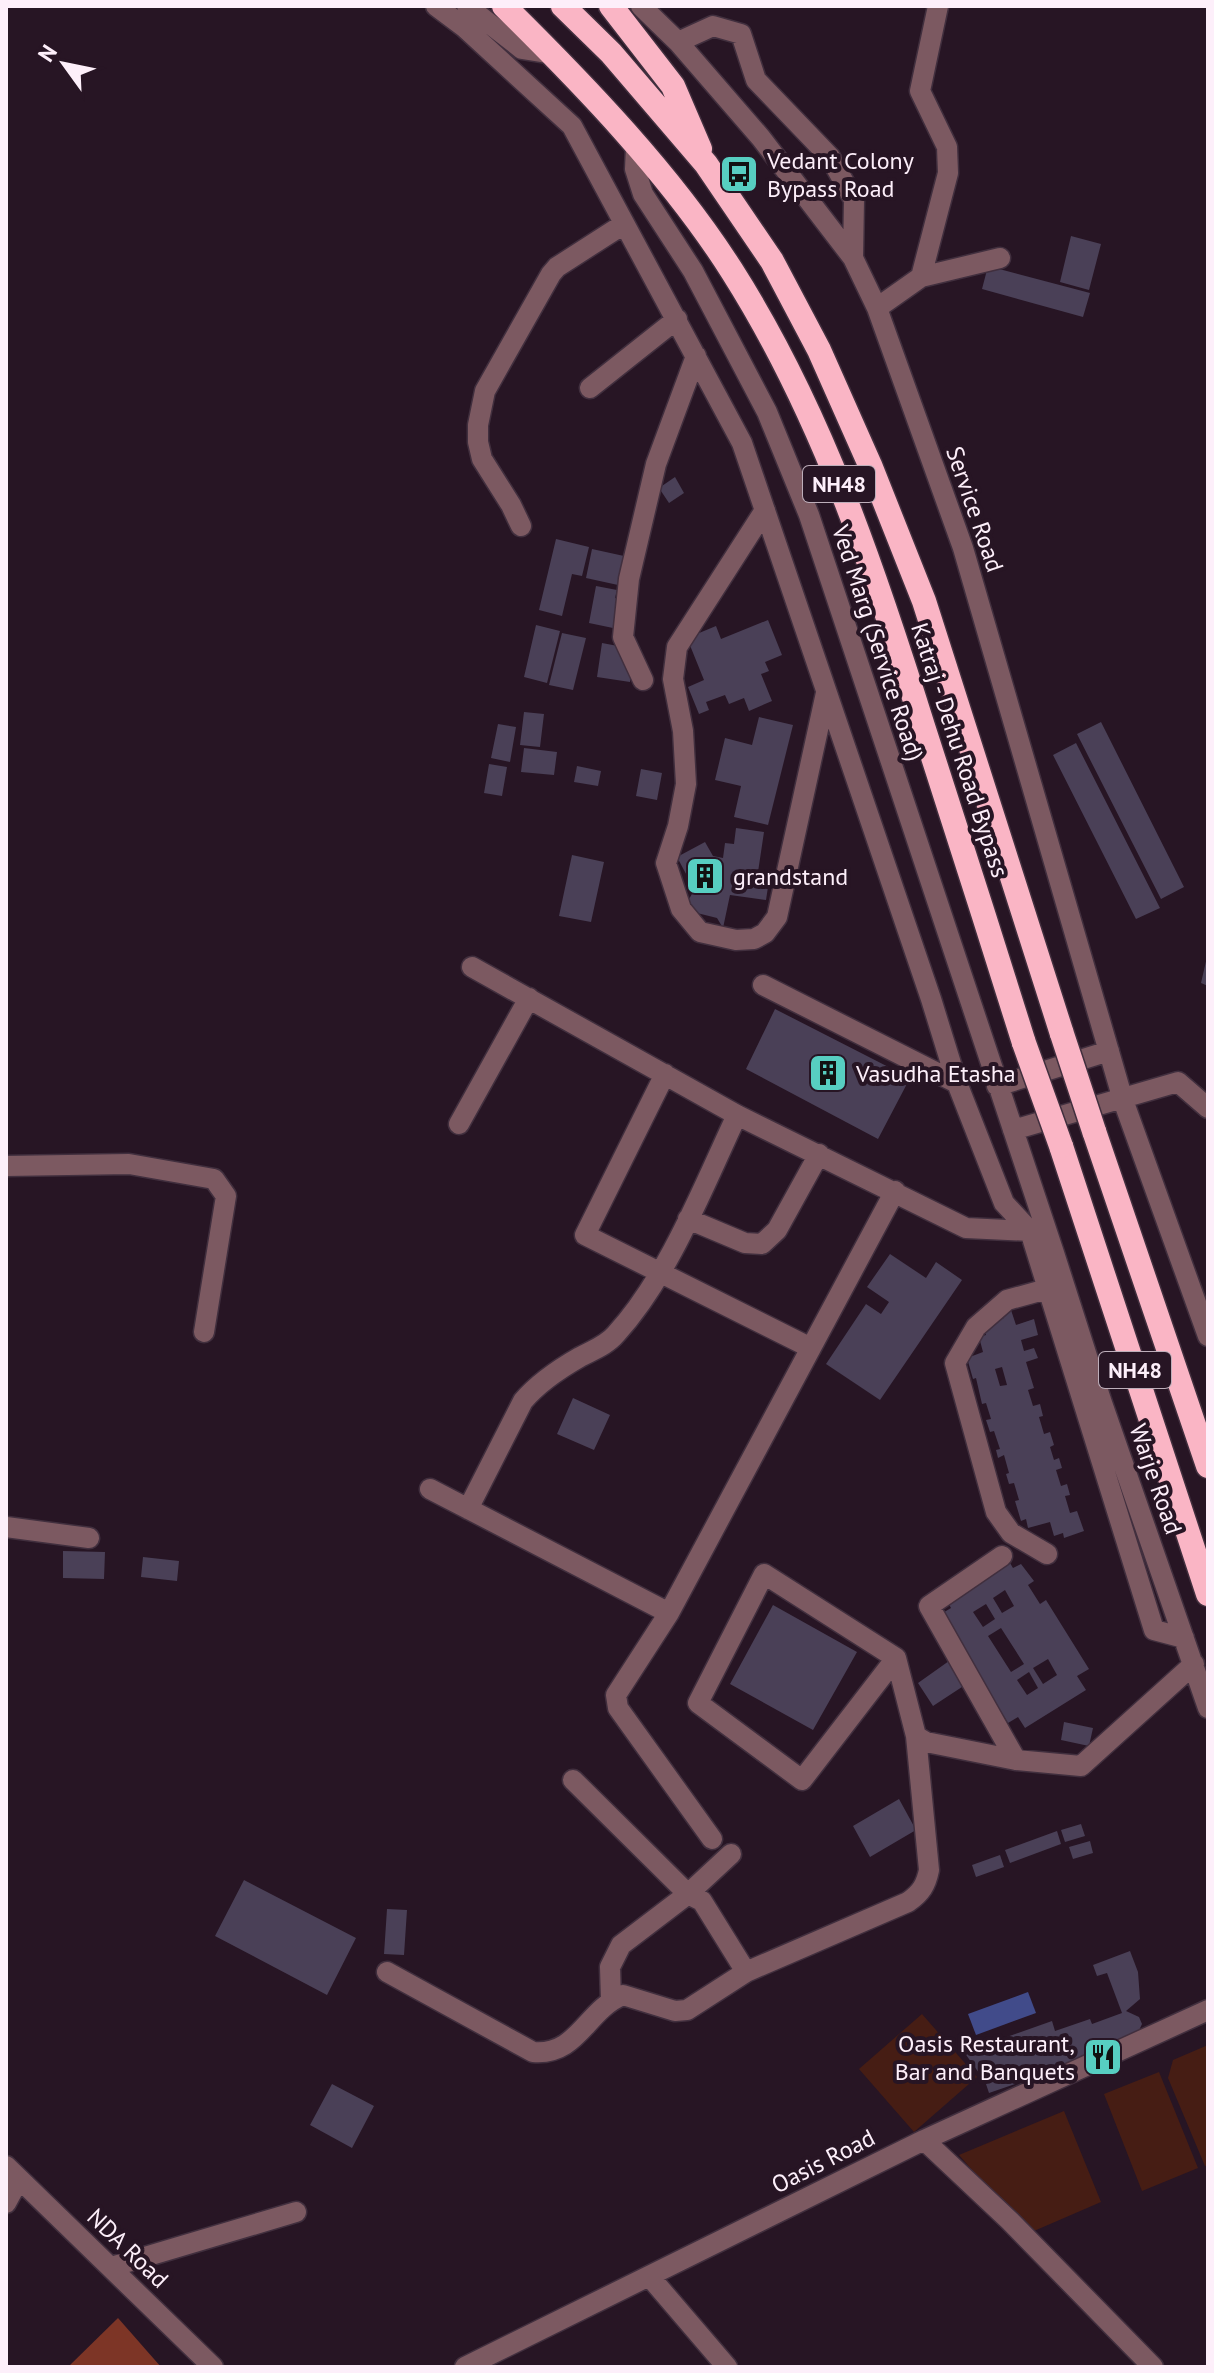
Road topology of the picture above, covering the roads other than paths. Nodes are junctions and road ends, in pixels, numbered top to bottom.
1 (436, 6) edge
2 (467, 6) edge
3 (504, 6) edge
4 (563, 6) edge
5 (611, 6) edge
6 (641, 6) edge
7 (938, 6) edge
8 (678, 42) junction
9 (553, 54) junction
10 (636, 147) junction
11 (706, 164) junction
12 (624, 224) junction
13 (853, 258) junction
14 (1000, 258) dead end
15 (921, 277) junction
16 (877, 308) junction
17 (677, 319) junction
18 (696, 356) junction
19 (590, 388) dead end
20 (765, 510) junction
21 (521, 526) dead end
22 (643, 680) dead end
23 (826, 693) junction
24 (472, 967) dead end
25 (763, 985) dead end
26 (529, 998) junction
27 (1109, 1051) junction
28 (665, 1074) junction
29 (957, 1083) junction
30 (997, 1086) junction
31 (1123, 1100) junction
32 (1208, 1108) edge
33 (737, 1115) junction
34 (459, 1124) dead end
35 (1013, 1130) junction
36 (819, 1154) junction
37 (6, 1166) edge
38 (895, 1191) junction
39 (688, 1219) junction
40 (1039, 1234) junction
41 (658, 1273) junction
42 (1047, 1289) junction
43 (204, 1332) dead end
44 (1208, 1336) edge
45 (811, 1348) junction
46 (1208, 1466) edge
47 (430, 1489) dead end
48 (468, 1509) junction
49 (6, 1527) edge
50 (89, 1538) dead end
51 (1047, 1554) dead end
52 (1002, 1556) dead end
53 (1208, 1594) edge
54 (669, 1613) junction
55 (1184, 1638) junction
56 (896, 1658) junction
57 (1194, 1664) junction
58 (1208, 1708) edge
59 (916, 1736) junction
60 (1016, 1760) junction
61 (573, 1780) dead end
62 (712, 1839) dead end
63 (731, 1854) dead end
64 (688, 1894) junction
65 (387, 1972) dead end
66 (746, 1972) junction
67 (611, 2000) junction
68 (1208, 2010) edge
69 (924, 2140) junction
70 (13, 2172) edge
71 (6, 2203) edge
72 (296, 2212) dead end
73 (111, 2267) junction
74 (650, 2277) junction
75 (213, 2367) edge
76 (465, 2367) edge
77 (727, 2367) edge
78 (1153, 2367) edge

1 - 12 street
2 - 9 street
3 - 9 highway, Katraj - Dehu Road Bypass / NH48
4 - 11 highway, Katraj - Dehu Road Bypass / NH48
5 - 11 highway
6 - 8 street, Service Road
7 - 15 street
8 - 13 street, Service Road
8 - 13 street
9 - 10 highway, Katraj - Dehu Road Bypass / NH48
10 - 30 street, Ved Marg (Service Road)
10 - 53 highway, Katraj - Dehu Road Bypass / NH48, bridge
11 - 46 highway, Katraj - Dehu Road Bypass / NH48, bridge
12 - 17 street
12 - 21 street
13 - 16 street, Service Road
14 - 15 street
15 - 16 street
16 - 27 street, Service Road
17 - 18 street
17 - 19 street
18 - 20 street
18 - 22 street
20 - 23 street
20 - 23 street
23 - 29 street
24 - 26 street
25 - 29 street
26 - 28 street
26 - 34 street
27 - 30 street
27 - 31 street, Service Road
28 - 33 street
28 - 41 street
29 - 40 street
30 - 35 street, Ved Marg (Service Road)
31 - 32 street
31 - 35 street
31 - 44 street
33 - 36 street
33 - 39 street
35 - 40 street, Warje Road
36 - 38 street
36 - 39 street
37 - 43 street
38 - 40 street
38 - 45 street
39 - 41 street
40 - 42 street
40 - 55 street, Warje Road
41 - 45 street
41 - 48 street
42 - 51 street
42 - 55 street
45 - 54 street
47 - 48 street
48 - 54 street
49 - 50 street
52 - 60 street
54 - 62 street
55 - 57 street, Warje Road
56 - 56 street
56 - 59 street
57 - 58 street, Warje Road
57 - 60 street
59 - 60 street
59 - 66 street
61 - 64 street
63 - 64 street
64 - 66 street
64 - 67 street
65 - 67 street
66 - 67 street
68 - 69 street, Oasis Road
69 - 74 street, Oasis Road
69 - 78 street
70 - 71 street
70 - 73 street, NDA Road
72 - 73 street
73 - 75 street, NDA Road
74 - 76 street, Oasis Road
74 - 77 street

